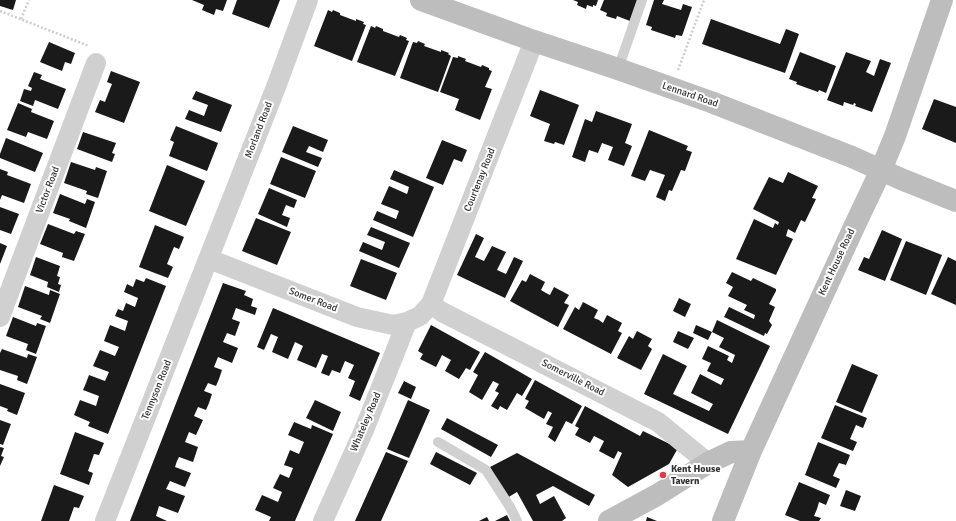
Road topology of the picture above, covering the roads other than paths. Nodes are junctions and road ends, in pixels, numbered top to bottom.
1 (308, 0) edge
2 (421, 0) edge
3 (642, 0) edge
4 (942, 0) edge
5 (534, 41) junction
6 (96, 63) road end
7 (618, 69) junction
8 (881, 170) junction
9 (956, 201) edge
10 (209, 259) junction
11 (419, 314) junction
12 (0, 317) edge
13 (438, 442) dead end
14 (751, 451) junction
15 (708, 463) junction
16 (106, 521) edge
17 (323, 521) edge
18 (517, 521) edge
19 (609, 521) edge
20 (723, 521) edge

1 - 10 street, Morland Road
2 - 5 street, Lennard Road
3 - 7 lane
4 - 8 street, Kent House Road
5 - 7 street, Lennard Road
5 - 11 street, Courtenay Road
6 - 12 street, Victor Road
7 - 8 street, Lennard Road
8 - 9 street, Lennard Road
8 - 14 street, Kent House Road
10 - 11 street, Somer Road
10 - 16 street, Tennyson Road
11 - 15 street, Somerville Road
11 - 17 street, Whateley Road
13 - 18 lane
14 - 15 street
14 - 20 street, Kent House Road
15 - 19 street

